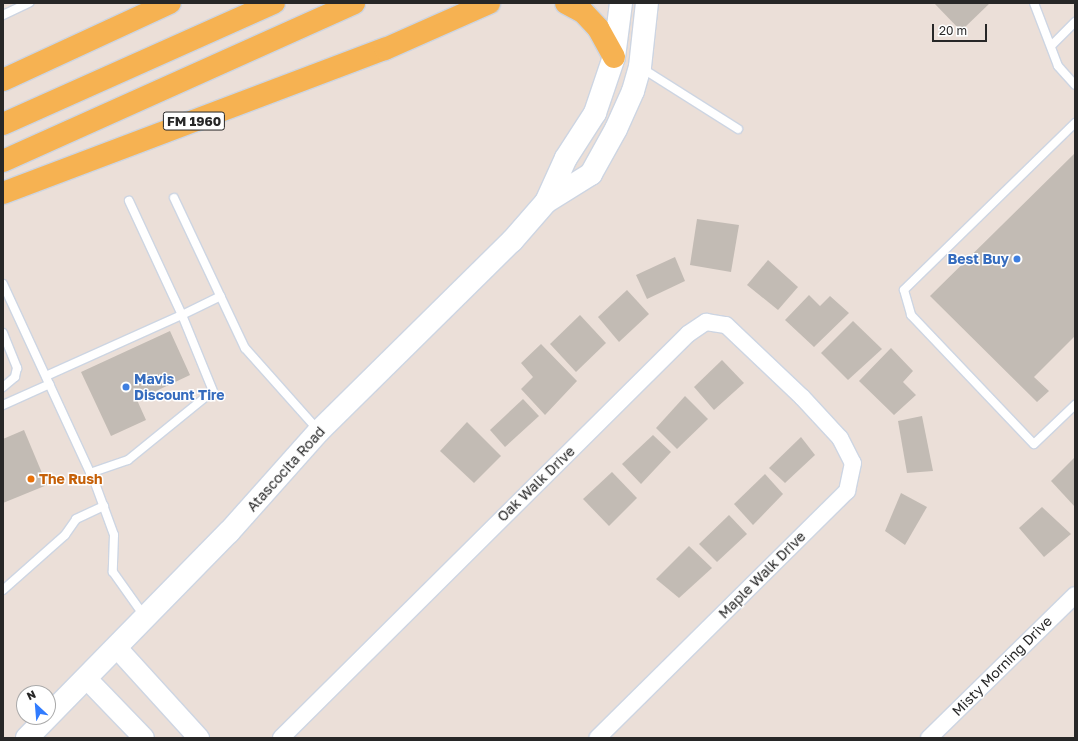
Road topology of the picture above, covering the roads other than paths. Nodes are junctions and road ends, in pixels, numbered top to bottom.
1 (29, 3) edge
2 (170, 3) edge
3 (274, 3) edge
4 (354, 3) edge
5 (489, 3) edge
6 (566, 3) edge
7 (621, 3) edge
8 (647, 3) edge
9 (1034, 3) edge
10 (3, 15) edge
11 (1075, 22) edge
12 (1052, 45) junction
13 (614, 57) junction
14 (640, 67) junction
15 (3, 80) edge
16 (1075, 85) edge
17 (1075, 123) edge
18 (3, 124) edge
19 (738, 129) dead end
20 (3, 161) edge
21 (3, 193) edge
22 (174, 198) dead end
23 (129, 201) dead end
24 (546, 202) junction
25 (3, 284) edge
26 (221, 296) junction
27 (182, 315) junction
28 (3, 333) edge
29 (46, 376) junction
30 (50, 384) junction
31 (3, 387) edge
32 (802, 397) joint
33 (3, 405) edge
34 (1075, 405) edge
35 (319, 431) junction
36 (90, 473) junction
37 (104, 506) junction
38 (3, 590) edge
39 (1075, 595) edge
40 (146, 618) junction
41 (117, 648) junction
42 (87, 679) junction
43 (27, 738) edge
44 (144, 738) edge
45 (199, 738) edge
46 (280, 738) edge
47 (597, 738) edge
48 (929, 738) edge

1 - 10 lane
2 - 15 main road
3 - 18 main road
4 - 20 main road
5 - 21 main road, FM 1960 / FM 1960
6 - 13 main road
7 - 13 main road, Atascocita Road
8 - 14 main road, Atascocita Road
9 - 12 lane
11 - 12 lane
12 - 16 lane
13 - 24 main road, Atascocita Road
14 - 19 lane
14 - 24 main road, Atascocita Road
17 - 34 lane
22 - 26 lane
23 - 27 lane
24 - 35 main road, Atascocita Road
25 - 29 lane
26 - 27 lane
26 - 35 lane
27 - 29 lane
27 - 36 lane
28 - 31 lane
29 - 30 lane
30 - 33 lane
30 - 36 lane
32 - 46 street, Oak Walk Drive
32 - 47 street, Maple Walk Drive
35 - 40 main road, Atascocita Road
36 - 37 lane
37 - 38 lane
37 - 40 lane
39 - 48 street, Misty Morning Drive
40 - 41 main road, Atascocita Road
41 - 42 main road, Atascocita Road
41 - 45 street
42 - 43 main road, Atascocita Road
42 - 44 street

